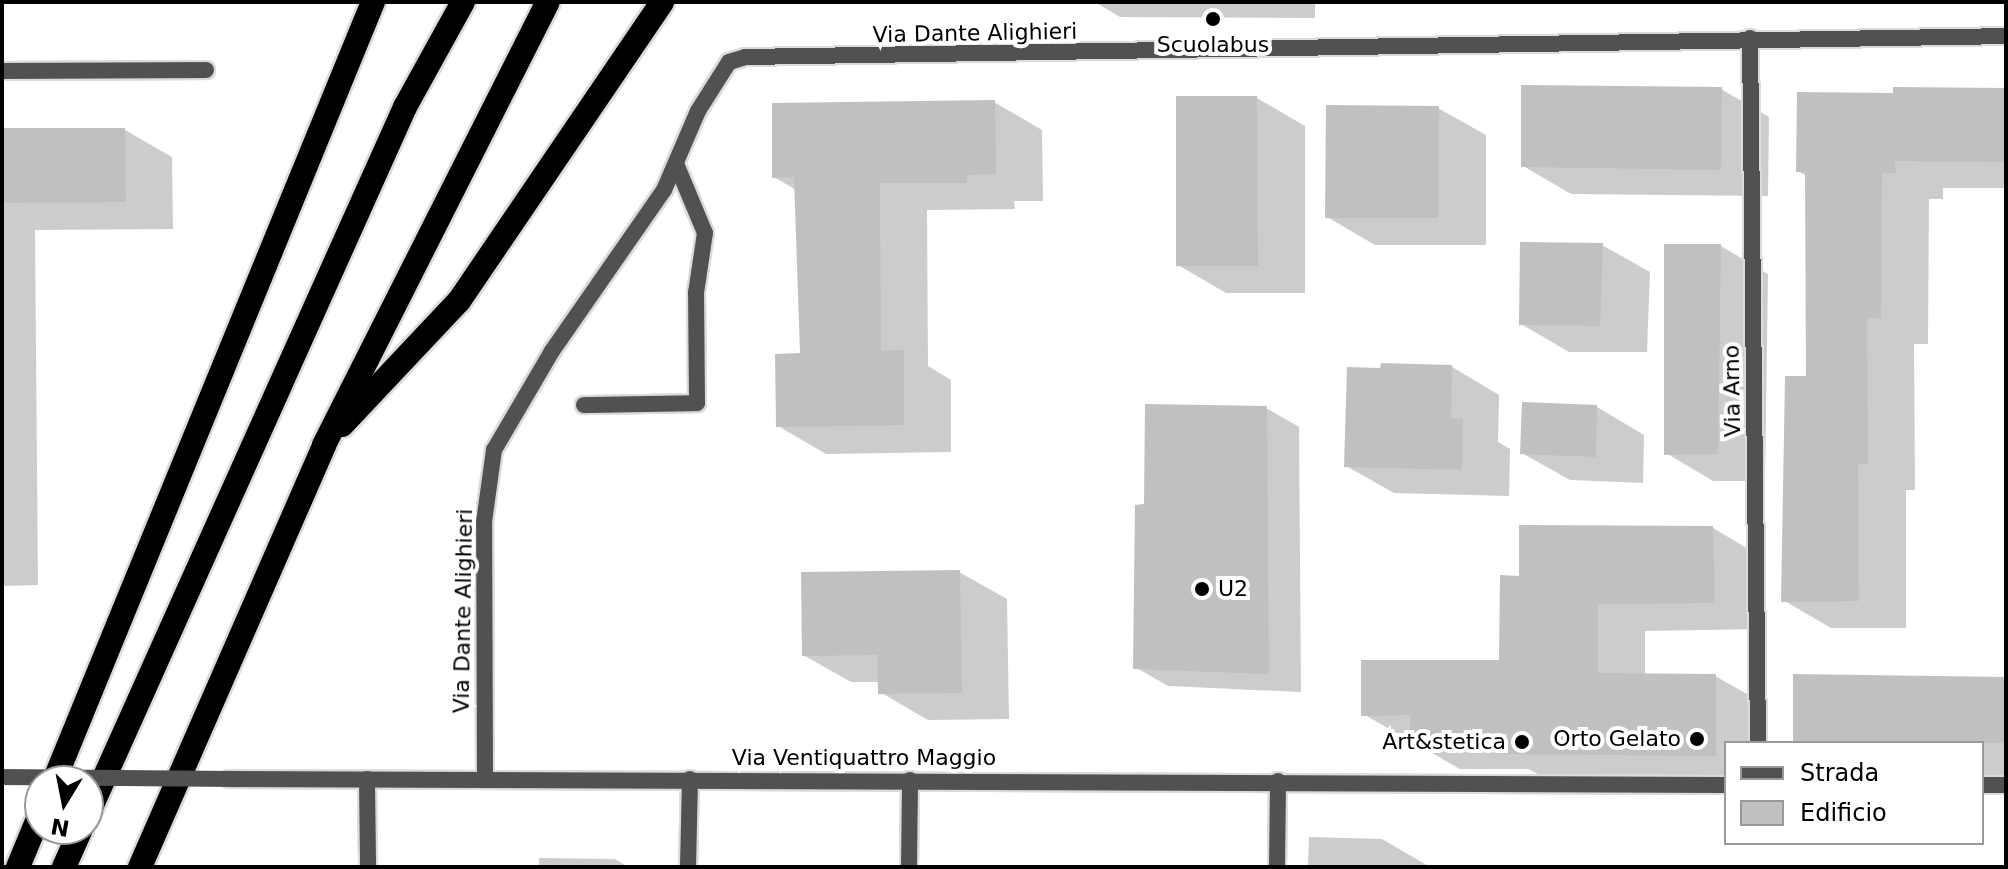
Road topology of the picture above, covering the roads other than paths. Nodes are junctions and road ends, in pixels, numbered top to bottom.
1 (373, 2) edge
2 (463, 2) edge
3 (548, 2) edge
4 (662, 2) edge
5 (2006, 36) edge
6 (1750, 38) junction
7 (206, 70) dead end
8 (2, 71) edge
9 (677, 166) junction
10 (584, 405) dead end
11 (324, 445) junction
12 (1758, 741) edge
13 (61, 765) edge
14 (2, 777) edge
15 (104, 778) edge
16 (485, 778) junction
17 (367, 779) junction
18 (690, 779) junction
19 (910, 780) junction
20 (1278, 781) junction
21 (1724, 785) edge
22 (1984, 785) edge
23 (2006, 785) edge
24 (27, 845) edge
25 (74, 845) edge
26 (18, 867) edge
27 (64, 867) edge
28 (140, 867) edge
29 (368, 867) edge
30 (688, 867) edge
31 (909, 867) edge
32 (1277, 867) edge

1 - 13 highway
2 - 15 highway
3 - 11 highway
4 - 11 highway
5 - 6 street, Via Dante Alighieri
6 - 9 street, Via Dante Alighieri
6 - 12 street, Via Arno
7 - 8 street
9 - 10 street
9 - 16 street, Via Dante Alighieri
11 - 28 highway
14 - 17 street, Via Ventiquattro Maggio, bridge
16 - 17 street, Via Ventiquattro Maggio
16 - 18 street, Via Ventiquattro Maggio
17 - 29 street
18 - 19 street, Via Ventiquattro Maggio
18 - 30 street
19 - 20 street, Via Ventiquattro Maggio
19 - 31 street
20 - 21 street, Via Ventiquattro Maggio
20 - 32 street
22 - 23 street
24 - 26 highway
25 - 27 highway

